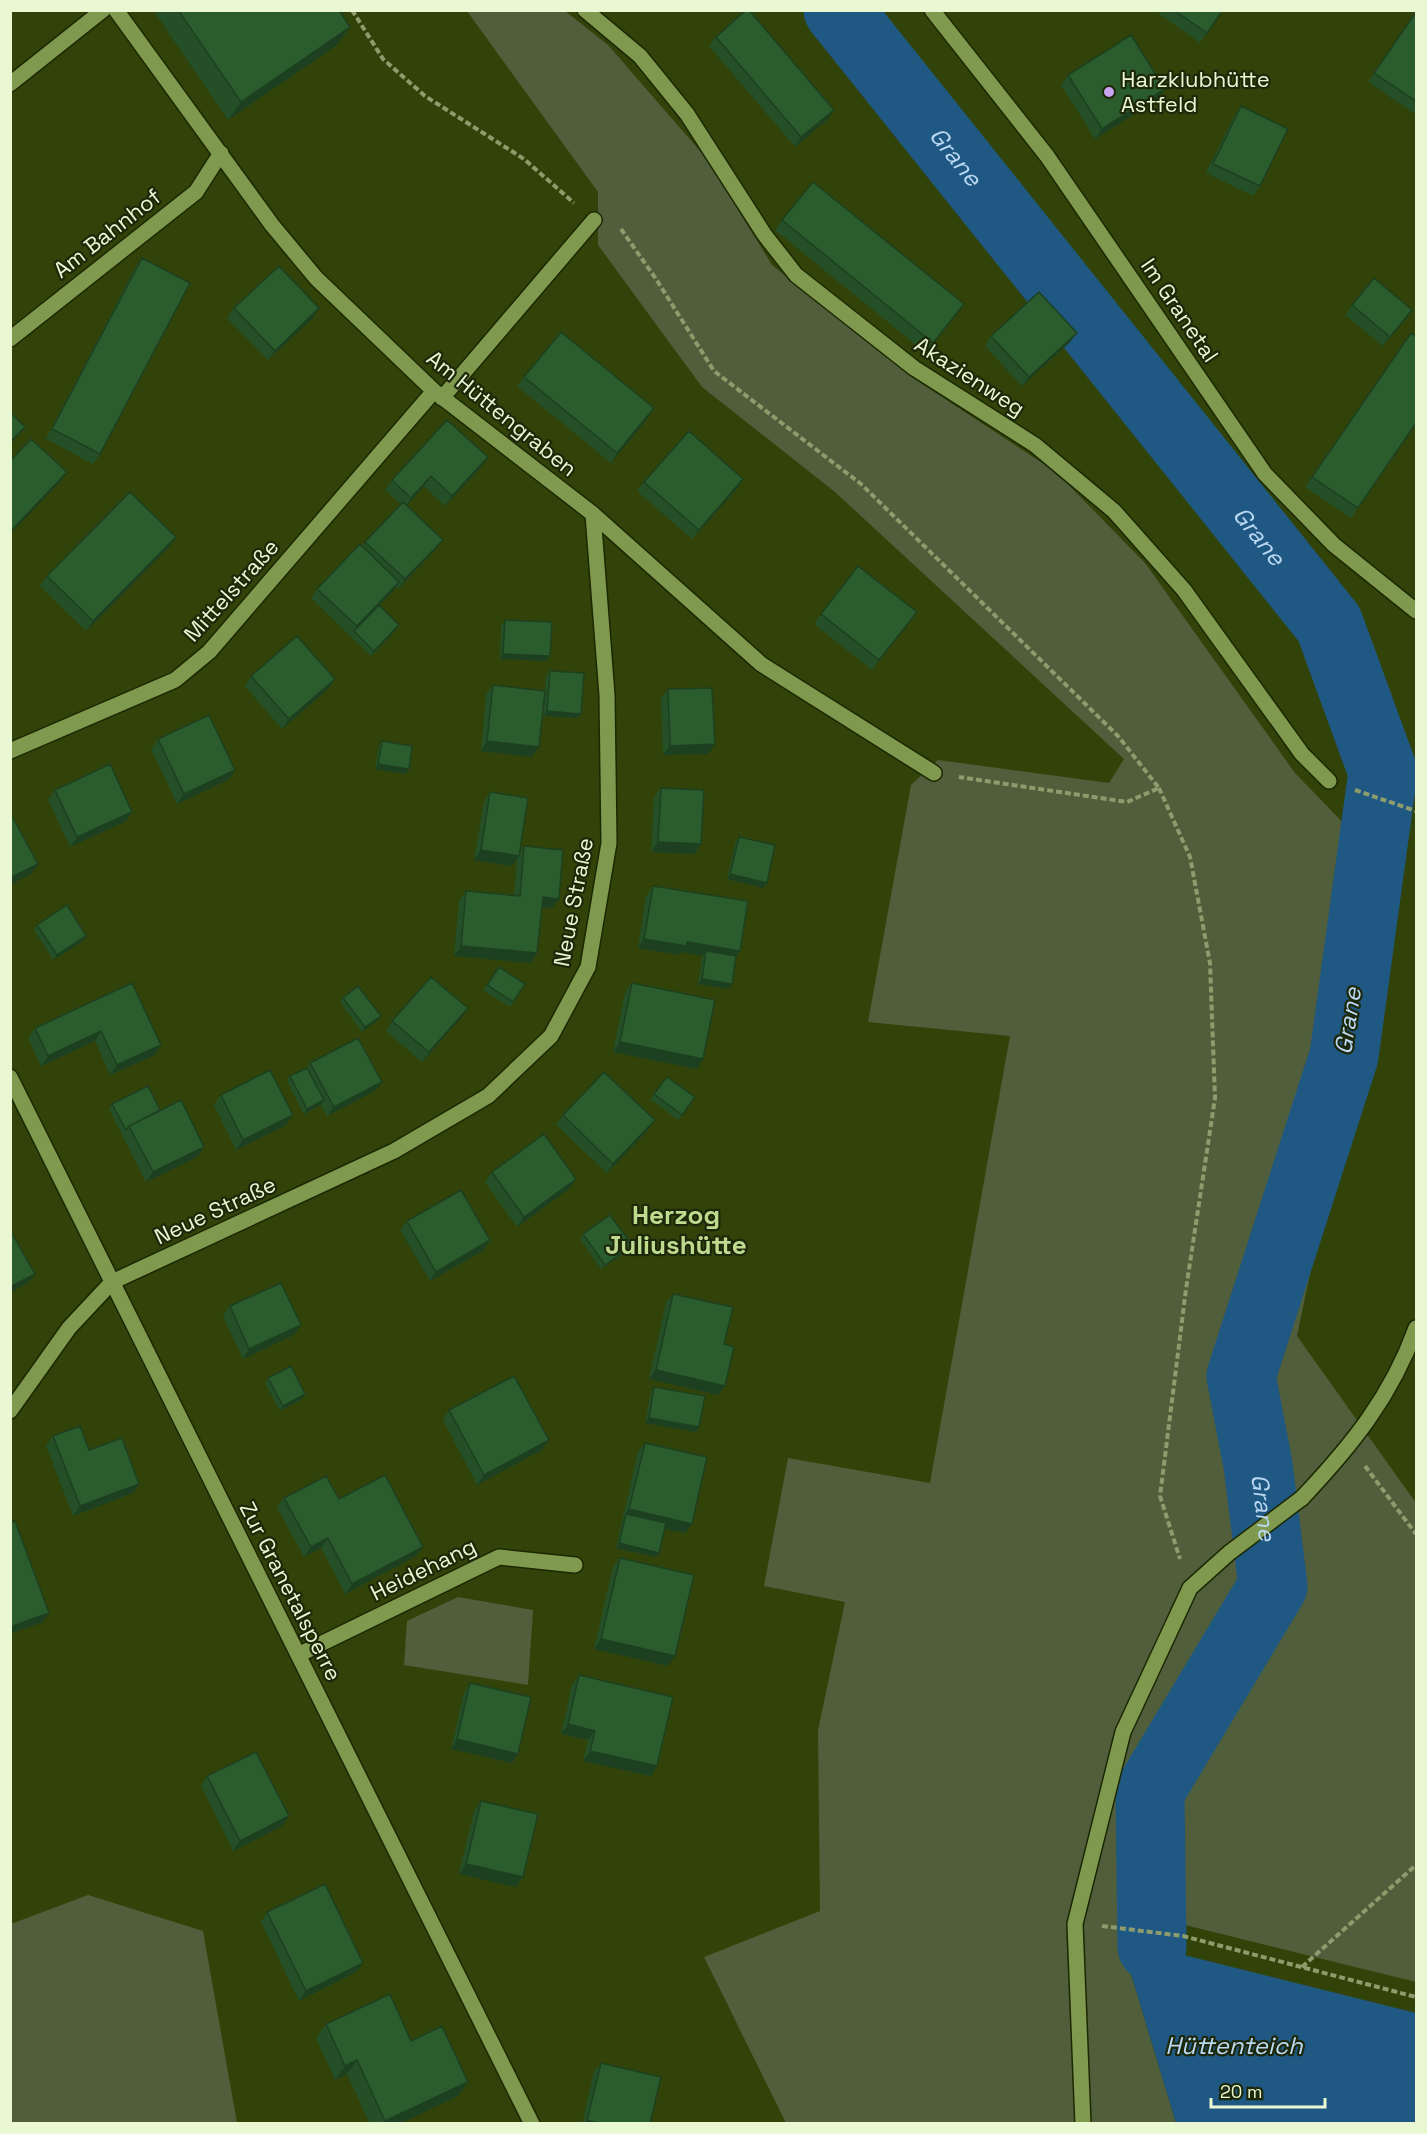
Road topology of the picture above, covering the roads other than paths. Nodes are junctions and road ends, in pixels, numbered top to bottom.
1 (103, 10) edge
2 (116, 10) edge
3 (585, 10) edge
4 (932, 10) edge
5 (10, 84) edge
6 (221, 153) junction
7 (594, 220) road end
8 (10, 339) edge
9 (438, 394) junction
10 (593, 514) junction
11 (1416, 611) edge
12 (10, 751) edge
13 (934, 773) road end
14 (1329, 782) road end
15 (10, 1077) edge
16 (112, 1282) junction
17 (1416, 1328) edge
18 (10, 1411) edge
19 (575, 1565) dead end
20 (298, 1655) junction
21 (532, 2124) edge
22 (1083, 2124) edge

1 - 5 street
2 - 6 street, Am Hüttengraben
3 - 14 street, Akazienweg
4 - 11 street, Im Granetal
6 - 8 street, Am Bahnhof
6 - 9 street, Am Hüttengraben
7 - 9 street, Mittelstraße
9 - 10 street, Am Hüttengraben
9 - 12 street, Mittelstraße
10 - 13 street, Am Hüttengraben
10 - 16 street, Neue Straße
15 - 16 street, Zur Granetalsperre
16 - 18 street
16 - 20 street, Zur Granetalsperre
17 - 22 street
19 - 20 street, Heidehang
20 - 21 street, Zur Granetalsperre

